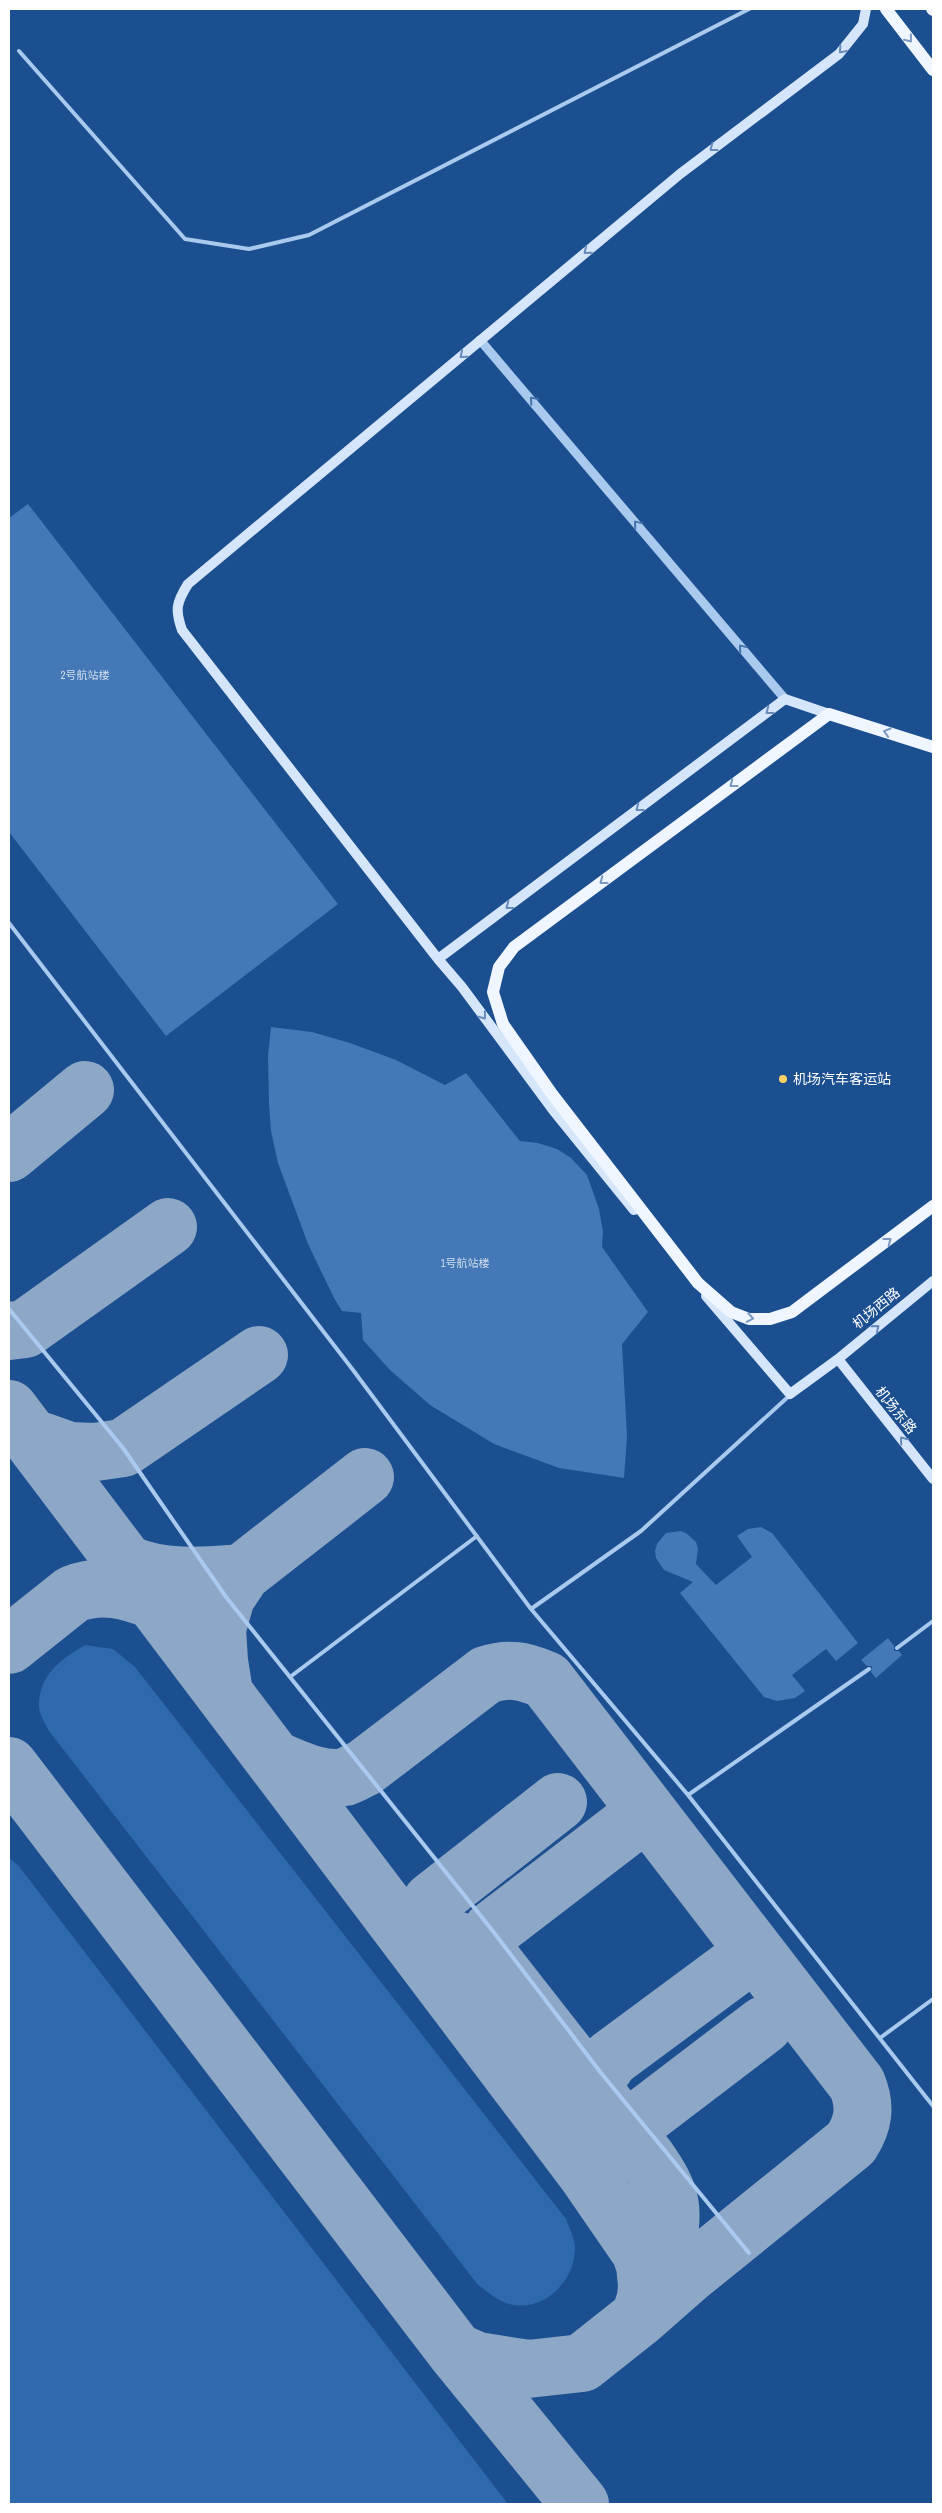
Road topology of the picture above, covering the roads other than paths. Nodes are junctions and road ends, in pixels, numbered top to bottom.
1 (749, 9) edge
2 (866, 9) edge
3 (886, 9) edge
4 (19, 51) dead end
5 (933, 70) edge
6 (480, 340) junction
7 (785, 699) junction
8 (829, 714) junction
9 (933, 747) edge
10 (9, 923) edge
11 (438, 959) junction
12 (933, 1206) edge
13 (933, 1281) edge
14 (9, 1309) edge
15 (838, 1359) junction
16 (790, 1394) junction
17 (933, 1478) edge
18 (477, 1536) junction
19 (531, 1609) junction
20 (933, 1621) edge
21 (897, 1648) dead end
22 (869, 1669) dead end
23 (290, 1677) junction
24 (688, 1796) junction
25 (933, 1998) edge
26 (880, 2038) junction
27 (933, 2106) edge
28 (749, 2253) dead end

1 - 4 lane
2 -> 6 main road
3 -> 5 main road
7 -> 6 street
6 -> 11 main road
7 - 8 main road
7 -> 11 main road
9 -> 8 main road
8 -> 12 main road
10 - 18 lane
11 -> 16 main road
15 -> 13 main road, 机场西路
14 - 23 lane
15 - 16 main road, 机场西路
17 -> 15 main road, 机场东路
16 - 19 lane
18 - 19 lane
18 - 23 lane
19 - 24 lane
20 - 21 lane
22 - 24 lane
23 - 28 lane
24 - 26 lane
25 - 26 lane
26 - 27 lane

